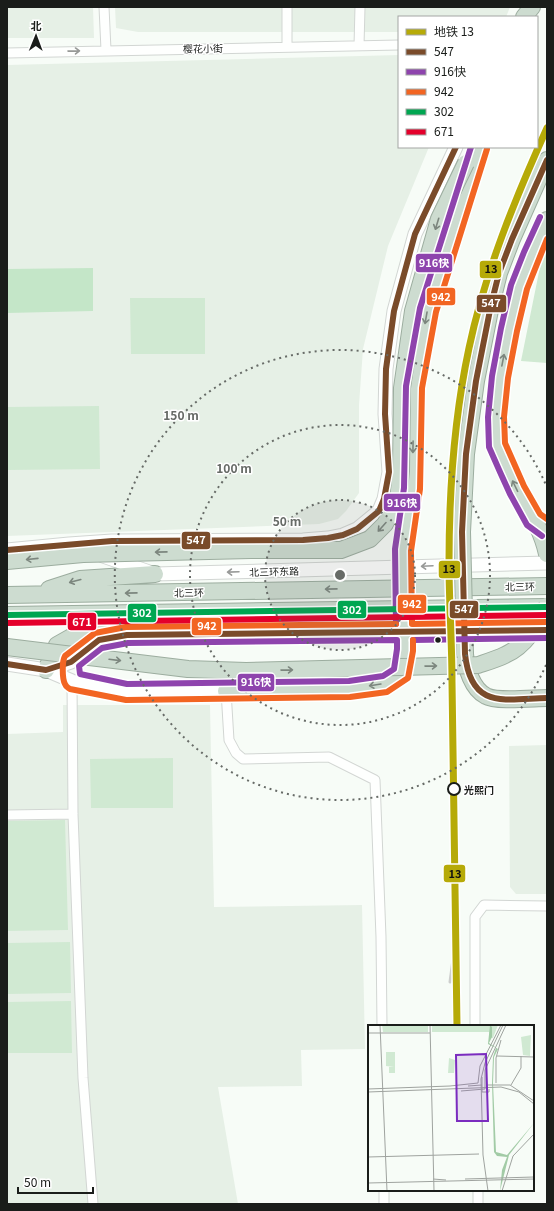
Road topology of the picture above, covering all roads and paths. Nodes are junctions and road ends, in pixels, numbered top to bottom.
1 (104, 7) edge
2 (287, 7) edge
3 (360, 7) edge
4 (526, 7) edge
5 (532, 7) edge
6 (542, 7) edge
7 (522, 16) edge
8 (525, 16) edge
9 (538, 16) edge
10 (398, 45) edge
11 (359, 46) junction
12 (287, 47) junction
13 (106, 50) junction
14 (7, 53) edge
15 (456, 148) edge
16 (473, 148) edge
17 (479, 148) edge
18 (547, 160) edge
19 (545, 223) edge
20 (534, 520) junction
21 (547, 529) edge
22 (69, 544) junction
23 (7, 550) edge
24 (547, 554) edge
25 (547, 558) edge
26 (7, 562) edge
27 (547, 563) edge
28 (522, 565) junction
29 (155, 574) junction
30 (547, 586) edge
31 (7, 595) edge
32 (28, 595) junction
33 (547, 606) edge
34 (114, 614) junction
35 (7, 615) edge
36 (547, 630) edge
37 (7, 647) edge
38 (71, 662) junction
39 (7, 664) edge
40 (46, 670) junction
41 (72, 681) junction
42 (226, 691) junction
43 (547, 698) edge
44 (73, 814) junction
45 (7, 815) edge
46 (547, 906) edge
47 (382, 1025) edge
48 (475, 1025) edge
49 (384, 1191) edge
50 (478, 1191) edge
51 (93, 1204) edge
52 (384, 1204) edge
53 (478, 1204) edge

1 - 13 street
2 - 12 street
3 - 11 street
4 - 7 street
5 - 8 highway
6 - 9 highway
10 - 11 street, 樱花小街
11 - 12 street, 樱花小街
12 - 13 street, 樱花小街
14 -> 13 street, 樱花小街
15 - 22 street
16 -> 26 highway, bridge
17 -> 42 highway, bridge
18 - 43 highway, bridge
20 -> 19 highway
20 - 21 highway
20 - 24 highway
22 - 23 street, 北三环东路
22 - 29 street, 北三环东路
25 - 28 street
27 - 28 street, 北三环东路
28 -> 29 street, 北三环东路
29 -> 32 highway
30 -> 32 highway, 北三环
31 - 32 highway, 北三环
33 - 34 highway, 北三环
37 -> 33 highway, bridge
34 - 35 highway, 北三环
34 - 40 highway
36 - 38 street
38 - 40 street
38 - 41 street
39 - 40 street
40 - 41 street
41 - 42 street
41 - 44 street
42 - 47 street
44 - 45 street
44 - 51 street
46 - 48 street
49 - 52 street
50 - 53 street

